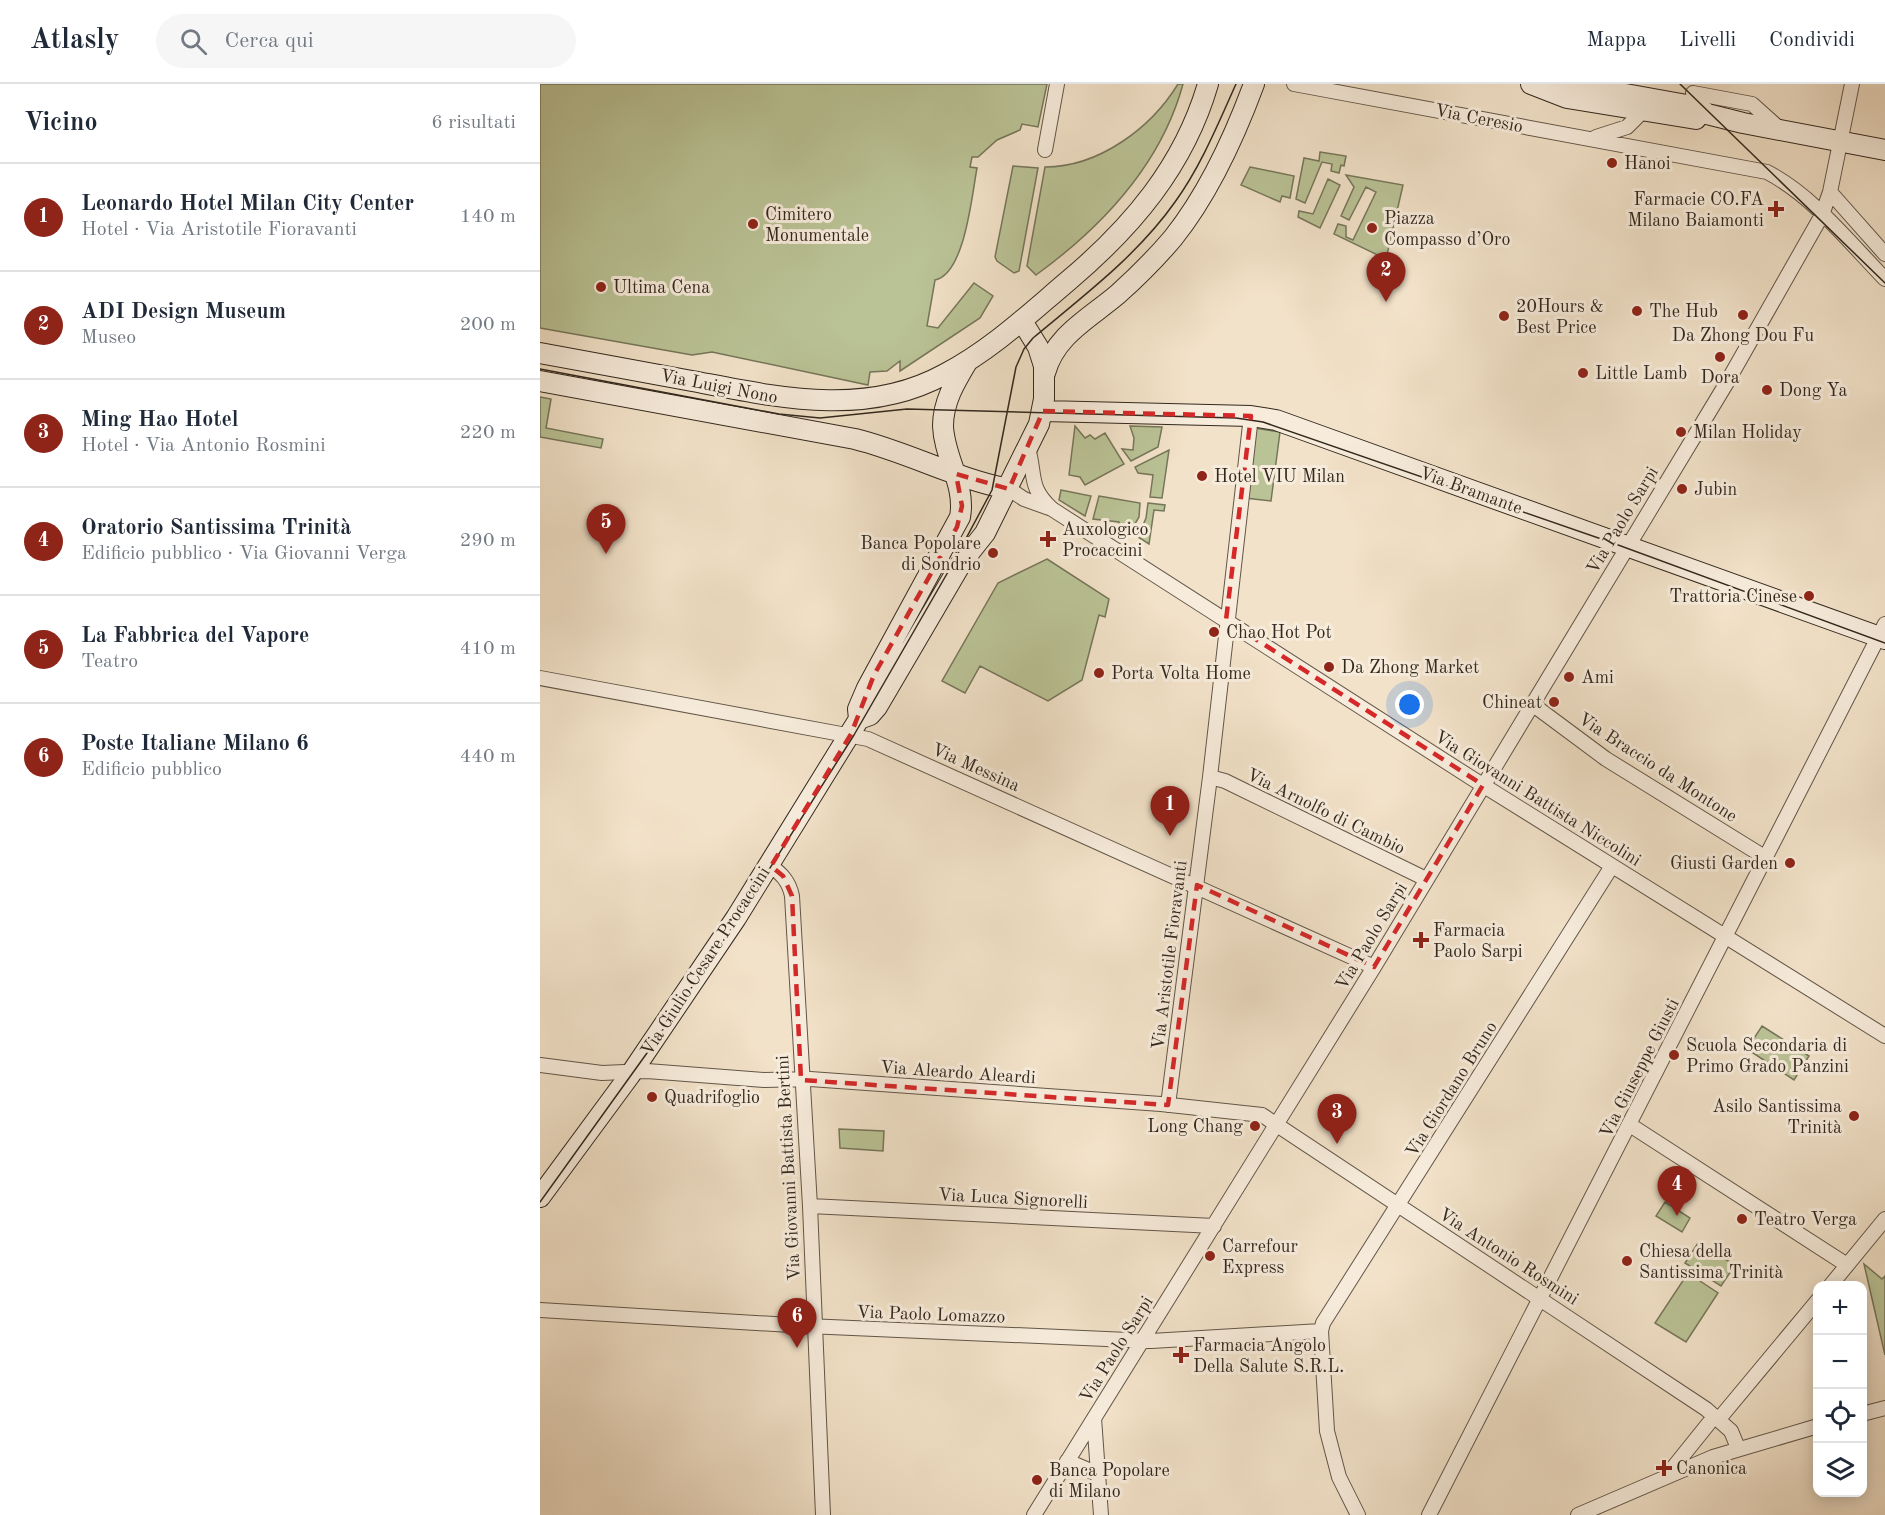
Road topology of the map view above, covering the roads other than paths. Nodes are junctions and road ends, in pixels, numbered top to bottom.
1 (1057, 84) edge
2 (1208, 84) edge
3 (1216, 84) edge
4 (1294, 84) edge
5 (1531, 84) edge
6 (1569, 84) edge
7 (1852, 84) edge
8 (1256, 85) edge
9 (1335, 88) edge
10 (1689, 88) edge
11 (1625, 95) edge
12 (1202, 106) junction
13 (1642, 112) junction
14 (1713, 116) junction
15 (1781, 130) junction
16 (1608, 139) junction
17 (1840, 141) junction
18 (1045, 150) dead end
19 (1885, 150) edge
20 (1830, 192) junction
21 (1822, 215) junction
22 (1885, 254) edge
23 (1885, 279) edge
24 (1022, 321) junction
25 (540, 353) edge
26 (967, 362) junction
27 (1045, 373) junction
28 (540, 381) edge
29 (1043, 411) junction
30 (1251, 416) junction
31 (1028, 448) junction
32 (956, 474) junction
33 (1008, 489) junction
34 (1052, 509) junction
35 (1628, 545) junction
36 (1226, 620) junction
37 (1883, 633) edge
38 (540, 678) edge
39 (1532, 704) junction
40 (855, 727) junction
41 (1210, 777) junction
42 (1483, 785) junction
43 (1766, 858) junction
44 (769, 865) junction
45 (1612, 866) junction
46 (1426, 879) junction
47 (1197, 885) junction
48 (1726, 937) junction
49 (1374, 967) junction
50 (1885, 1036) edge
51 (540, 1065) edge
52 (632, 1071) junction
53 (801, 1080) junction
54 (1168, 1105) junction
55 (1630, 1125) junction
56 (1277, 1126) junction
57 (540, 1197) edge
58 (810, 1206) junction
59 (1398, 1206) junction
60 (1885, 1219) edge
61 (1214, 1226) junction
62 (1846, 1265) junction
63 (1834, 1281) edge
64 (1541, 1298) junction
65 (1813, 1306) edge
66 (540, 1310) edge
67 (814, 1327) junction
68 (1321, 1331) junction
69 (1142, 1340) junction
70 (1885, 1408) edge
71 (1867, 1413) edge
72 (1094, 1418) junction
73 (1714, 1421) junction
74 (1813, 1427) edge
75 (1738, 1448) junction
76 (1067, 1461) junction
77 (1098, 1474) junction
78 (1667, 1476) junction
79 (823, 1515) edge
80 (1034, 1515) edge
81 (1101, 1515) edge
82 (1358, 1515) edge
83 (1429, 1515) edge
84 (1578, 1515) edge

1 - 18 street
2 - 12 main road
3 - 12 main road
4 - 9 street, Via Ceresio
5 - 11 main road
6 - 11 main road
7 - 17 street, Via Paolo Sarpi
8 - 27 main road
9 - 16 street, Via Ceresio
10 - 14 street
10 - 15 street
11 - 13 main road
11 - 14 main road
11 - 16 street
12 - 24 main road, Via Luigi Nono
13 - 14 main road
13 - 16 street
14 - 15 main road
15 - 17 main road
16 - 21 street, Via Ceresio
17 - 19 main road
17 - 20 street, Via Paolo Sarpi
20 - 21 street, Via Paolo Sarpi
20 - 22 street
21 - 23 street, Via Ceresio
21 - 35 street, Via Paolo Sarpi
24 - 26 main road, Via Luigi Nono
24 - 27 main road
25 - 26 main road, Via Luigi Nono
26 - 32 main road
27 - 29 main road, Via Giulio Cesare Procaccini
28 - 32 main road, Via Luigi Nono
29 - 30 main road, Via Bramante
29 - 31 main road, Via Giulio Cesare Procaccini
30 - 35 main road, Via Bramante
30 - 36 street, Via Aristotile Fioravanti
31 - 33 main road, Via Giulio Cesare Procaccini
31 - 34 street
32 - 33 main road, Via Luigi Nono
32 - 40 main road, Via Giulio Cesare Procaccini
33 - 34 street
33 - 40 main road, Via Giulio Cesare Procaccini
34 - 36 street, Via Giovanni Battista Niccolini
35 - 37 main road, Via Bramante
35 - 39 street, Via Paolo Sarpi
36 - 41 street, Via Aristotile Fioravanti
36 - 42 street, Via Giovanni Battista Niccolini
37 - 43 street, Via Giuseppe Giusti
38 - 40 street, Via Messina
39 - 42 street, Via Paolo Sarpi
39 - 43 street, Via Braccio da Montone
40 - 44 main road, Via Giulio Cesare Procaccini
40 - 47 street, Via Messina
41 - 46 street, Via Arnolfo di Cambio
41 - 47 street, Via Aristotile Fioravanti
42 - 45 street, Via Giovanni Battista Niccolini
42 - 46 street, Via Paolo Sarpi
43 - 48 street, Via Giuseppe Giusti
44 - 52 main road, Via Giulio Cesare Procaccini
44 - 53 street, Via Giovanni Battista Bertini
45 - 48 street, Via Giovanni Battista Niccolini
45 - 59 street, Via Giordano Bruno
46 - 49 street, Via Paolo Sarpi
47 - 49 street, Via Messina
47 - 54 street, Via Aristotile Fioravanti
48 - 50 street, Via Giovanni Battista Niccolini
48 - 55 street, Via Giuseppe Giusti
49 - 56 street, Via Paolo Sarpi
51 - 52 street, Via Aleardo Aleardi
52 - 53 street, Via Aleardo Aleardi
52 - 57 main road, Via Giulio Cesare Procaccini
53 - 54 street, Via Aleardo Aleardi
53 - 58 street, Via Giovanni Battista Bertini
54 - 56 street, Via Aleardo Aleardi
55 - 62 street
55 - 64 street, Via Giuseppe Giusti
56 - 59 street, Via Antonio Rosmini
56 - 61 street, Via Paolo Sarpi
58 - 61 street, Via Luca Signorelli
58 - 67 street, Via Giovanni Battista Bertini
59 - 64 street, Via Antonio Rosmini
59 - 68 street, Via Giordano Bruno
60 - 62 street
61 - 69 street, Via Paolo Sarpi
62 - 63 street
64 - 73 street, Via Antonio Rosmini
64 - 83 street, Via Giuseppe Giusti
65 - 73 street
66 - 67 street, Via Paolo Lomazzo
67 - 69 street, Via Paolo Lomazzo
67 - 79 street, Via Giovanni Battista Bertini
68 - 69 street, Via Paolo Lomazzo
68 - 82 street
69 - 72 street, Via Paolo Sarpi
70 - 71 street
72 - 76 street, Via Paolo Sarpi
72 - 77 street
73 - 75 street
73 - 78 street
74 - 75 street
75 - 78 street
76 - 77 street
76 - 80 street, Via Paolo Sarpi
77 - 81 street
78 - 84 street

